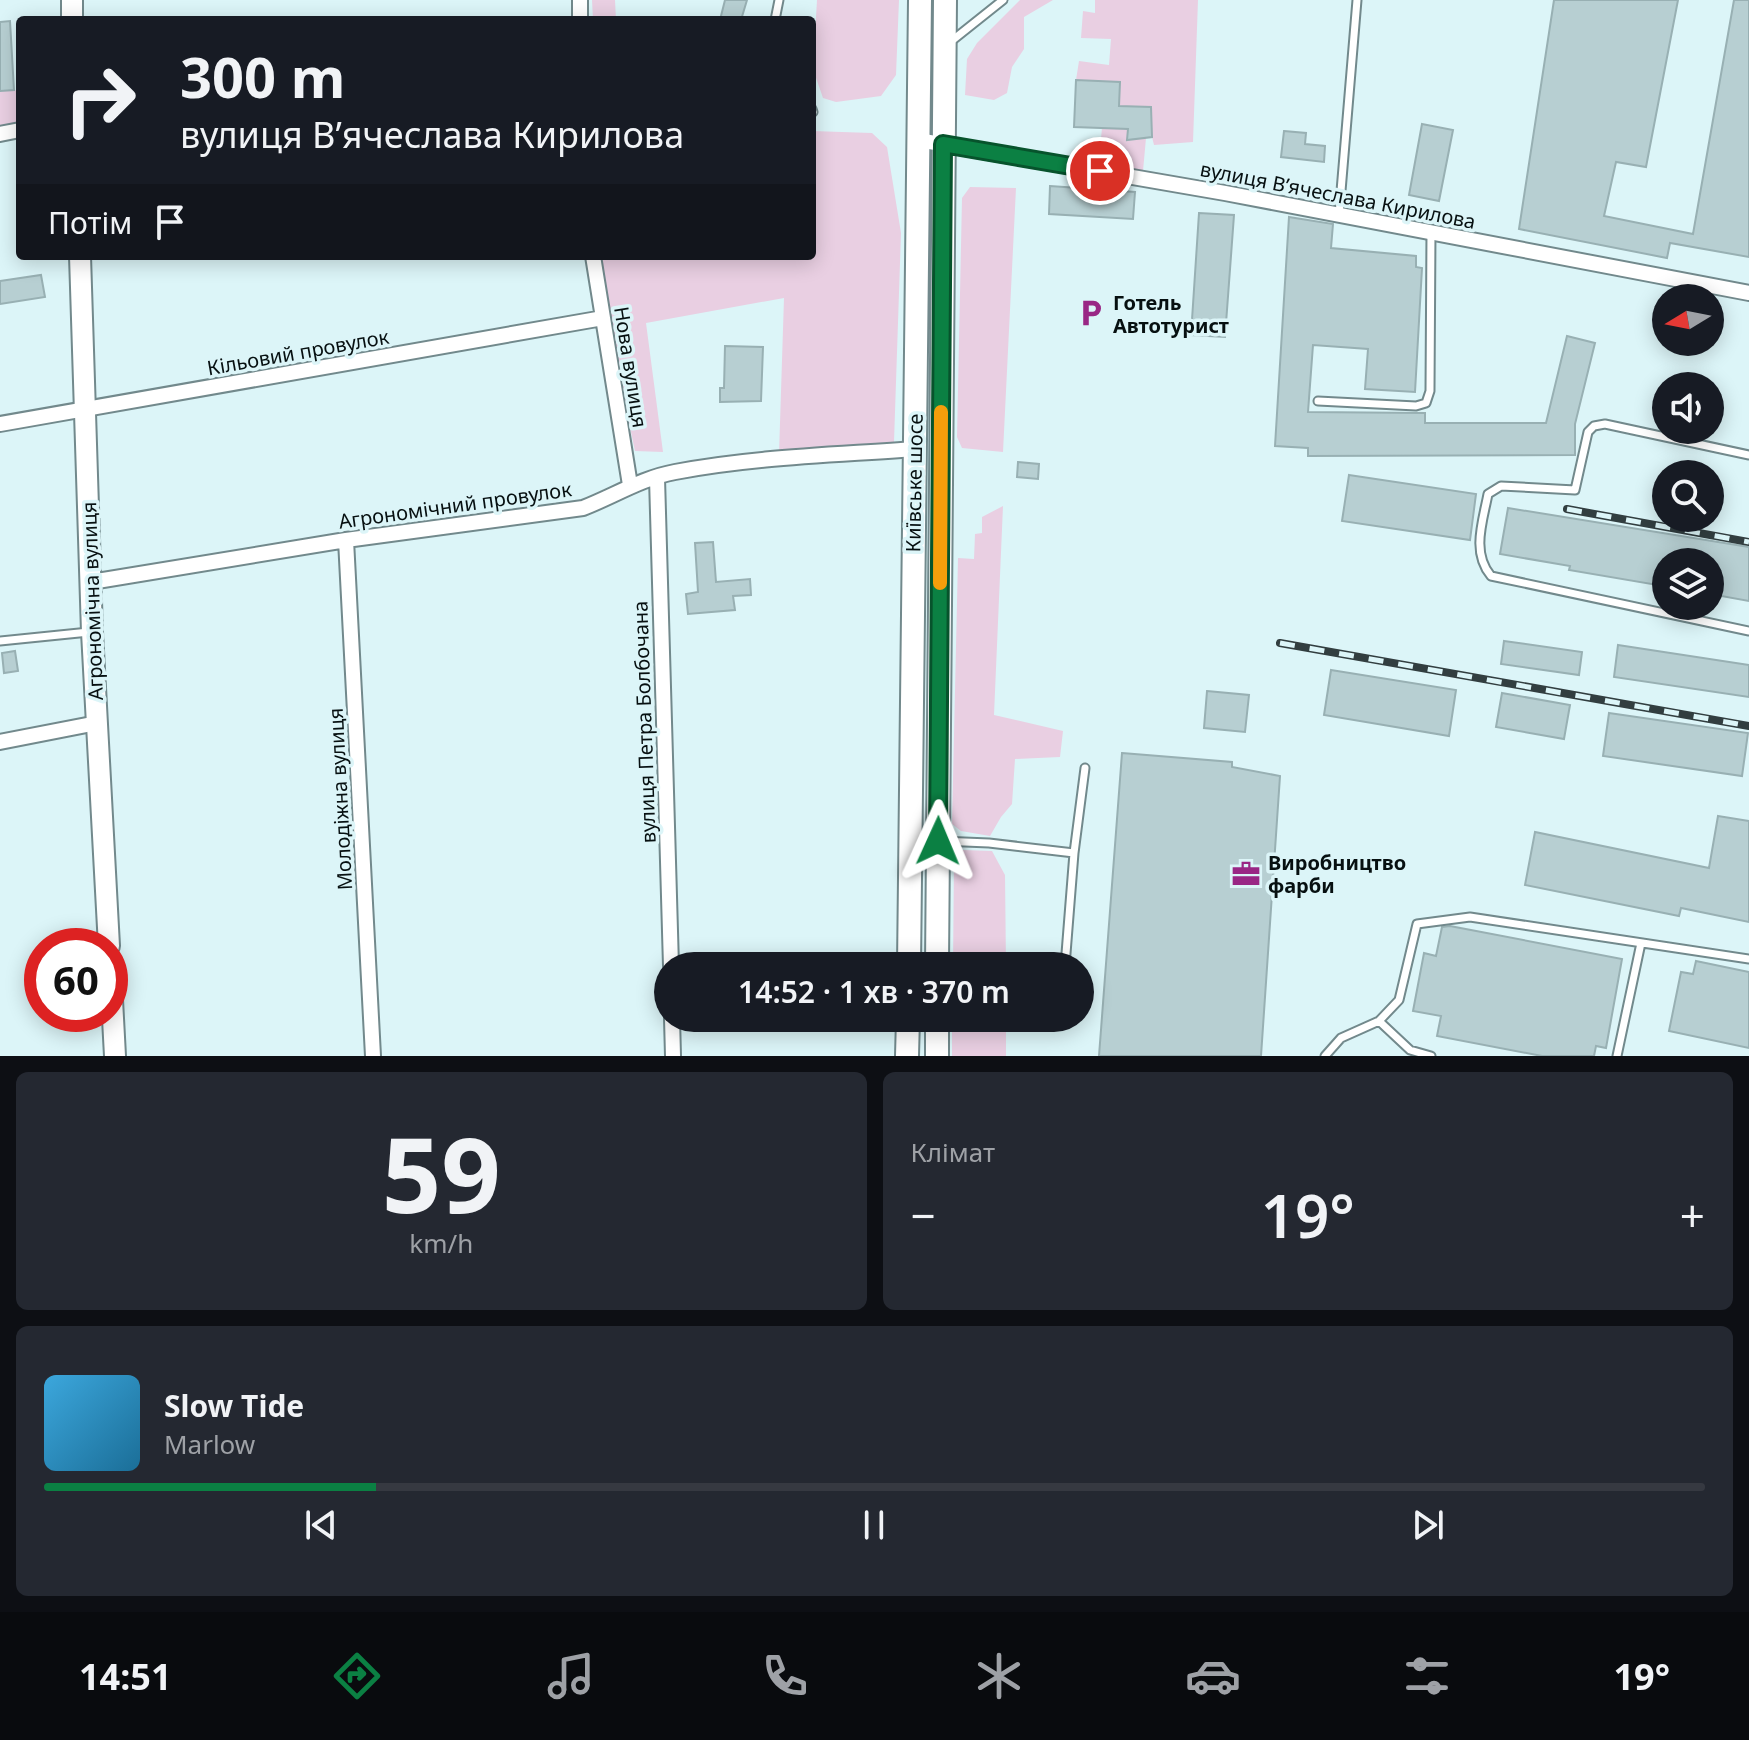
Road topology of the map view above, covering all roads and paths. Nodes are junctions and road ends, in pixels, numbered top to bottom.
1 (920, 0) edge
2 (945, 0) edge
3 (1003, 0) edge
4 (1357, 0) edge
5 (944, 47) junction
6 (918, 140) junction
7 (943, 144) junction
8 (1339, 215) junction
9 (1431, 232) junction
10 (80, 260) edge
11 (594, 260) edge
12 (1749, 293) edge
13 (603, 318) junction
14 (1318, 401) dead end
15 (84, 411) junction
16 (0, 424) edge
17 (915, 449) junction
18 (1749, 455) edge
19 (657, 478) junction
20 (630, 485) junction
21 (346, 540) junction
22 (91, 582) junction
23 (1749, 631) edge
24 (92, 632) junction
25 (0, 641) edge
26 (97, 723) junction
27 (0, 742) edge
28 (1085, 768) dead end
29 (938, 841) junction
30 (1074, 853) junction
31 (108, 928) edge
32 (1641, 943) junction
33 (671, 952) edge
34 (909, 952) edge
35 (937, 952) edge
36 (1066, 952) edge
37 (1749, 959) edge
38 (1379, 1021) junction
39 (114, 1032) edge
40 (672, 1032) edge
41 (908, 1032) edge
42 (937, 1032) edge
43 (115, 1056) edge
44 (373, 1056) edge
45 (673, 1056) edge
46 (907, 1056) edge
47 (937, 1056) edge
48 (1325, 1056) edge
49 (1431, 1056) edge
50 (1617, 1056) edge

1 - 6 main road, Київське шосе
2 - 5 main road
3 - 5 lane
4 - 8 lane
5 - 7 main road
6 - 7 street, вулиця Вʼячеслава Кирилова
6 - 17 main road, Київське шосе
7 - 8 street, вулиця Вʼячеслава Кирилова
7 - 29 main road
8 - 9 street, вулиця Вʼячеслава Кирилова
9 - 12 street, вулиця Вʼячеслава Кирилова
9 - 14 lane
10 - 15 street, Агрономічна вулиця
11 - 13 street, Нова вулиця
13 - 15 street, Кільовий провулок
13 - 20 street, Нова вулиця
15 - 16 street, Кільовий провулок
15 - 22 street, Агрономічна вулиця
17 - 19 street, Агрономічний провулок
17 - 34 main road, Київське шосе
18 - 23 lane
19 - 20 street, Агрономічний провулок
19 - 33 street, вулиця Петра Болбочана
20 - 21 street, Агрономічний провулок
21 - 22 street, Агрономічний провулок
21 - 44 street, Молодіжна вулиця
22 - 24 street, Агрономічна вулиця
24 - 25 lane
24 - 26 street, Агрономічна вулиця
26 - 27 street
26 - 31 street, Агрономічна вулиця
28 - 30 lane
29 - 30 lane
29 - 35 main road
30 - 36 lane
32 - 37 lane
32 - 38 lane
32 - 50 lane
38 - 48 lane
38 - 49 lane
39 - 43 street
40 - 45 street
41 - 46 main road
42 - 47 main road

